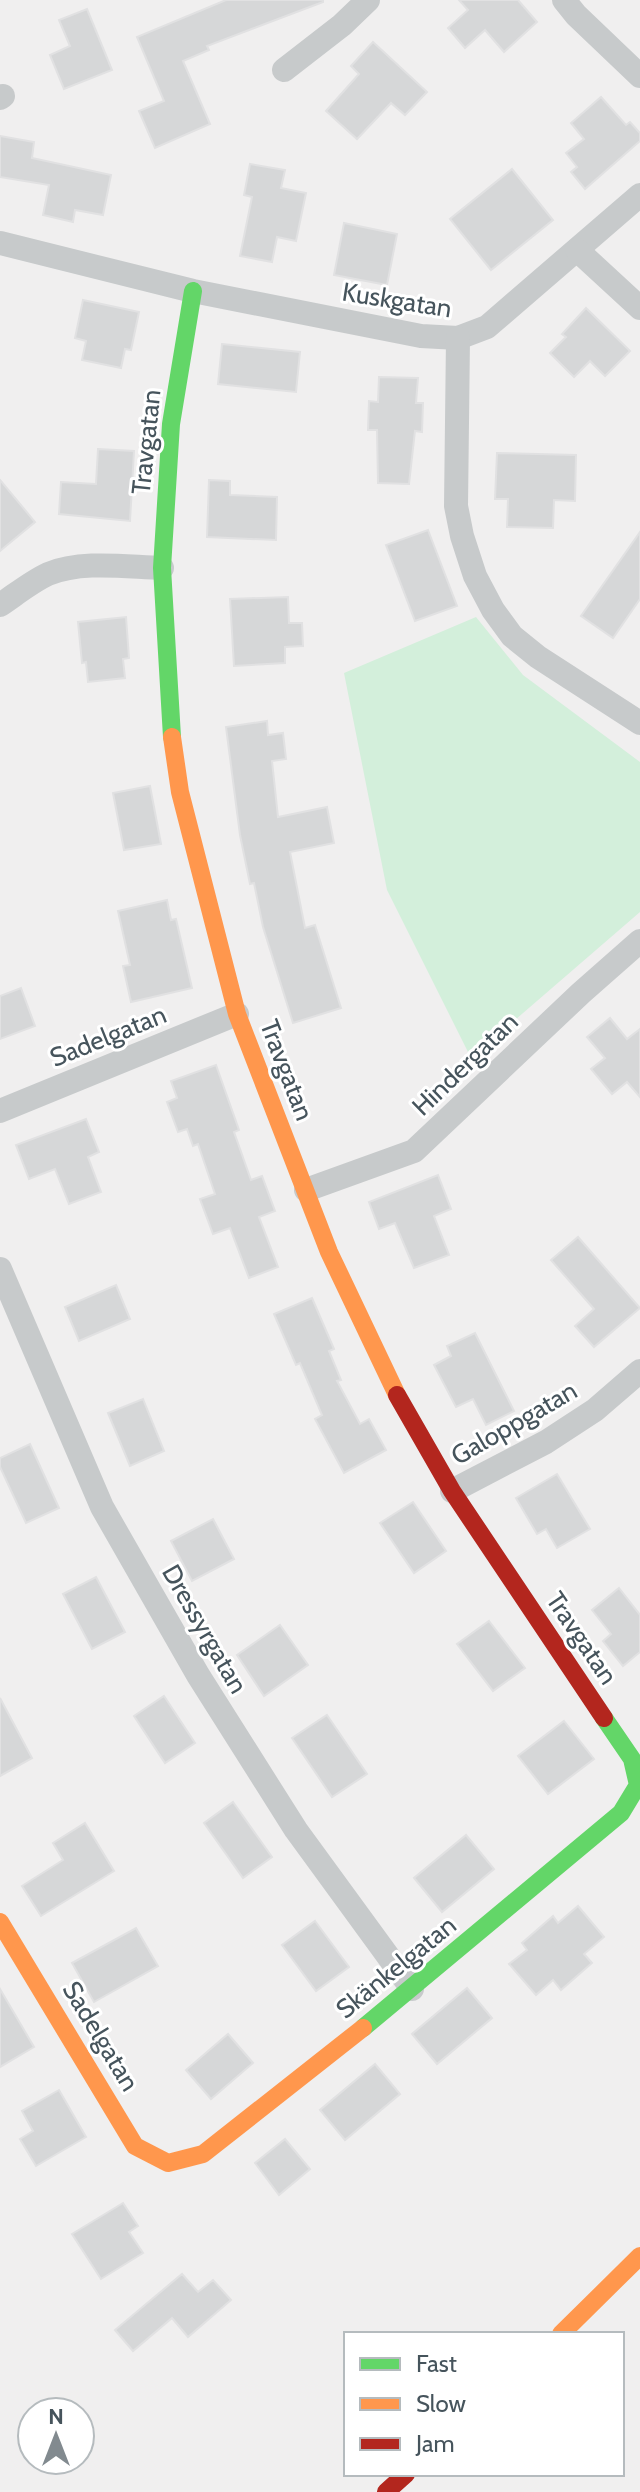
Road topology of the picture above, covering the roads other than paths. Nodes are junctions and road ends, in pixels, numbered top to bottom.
1 (368, 0) edge
2 (564, 0) edge
3 (284, 70) dead end
4 (640, 76) edge
5 (640, 195) edge
6 (0, 243) edge
7 (577, 250) junction
8 (193, 291) junction
9 (640, 308) edge
10 (458, 338) junction
11 (162, 568) junction
12 (0, 605) edge
13 (640, 723) edge
14 (640, 941) edge
15 (237, 1014) junction
16 (0, 1111) edge
17 (306, 1190) junction
18 (0, 1269) edge
19 (640, 1371) edge
20 (452, 1491) junction
21 (638, 1785) edge
22 (0, 1922) edge
23 (412, 1989) junction
24 (168, 2163) joint
25 (640, 2256) edge
26 (563, 2332) edge
27 (404, 2476) edge
28 (386, 2492) edge

1 - 3 street
2 - 4 street
5 - 7 street, Kuskgatan
6 - 8 street, Kuskgatan
7 - 9 street
7 - 10 street, Kuskgatan
8 - 10 street, Kuskgatan
8 - 11 street, Travgatan
10 - 13 street
11 - 12 street
11 - 15 street, Travgatan
14 - 17 street, Hindergatan
15 - 16 street, Sadelgatan
15 - 17 street, Travgatan
17 - 20 street, Travgatan
18 - 23 street, Dressyrgatan
19 - 20 street, Galoppgatan
20 - 21 street, Travgatan
21 - 23 street, Skänkelgatan
22 - 24 street, Sadelgatan
23 - 24 street, Skänkelgatan
25 - 26 street
27 - 28 street

